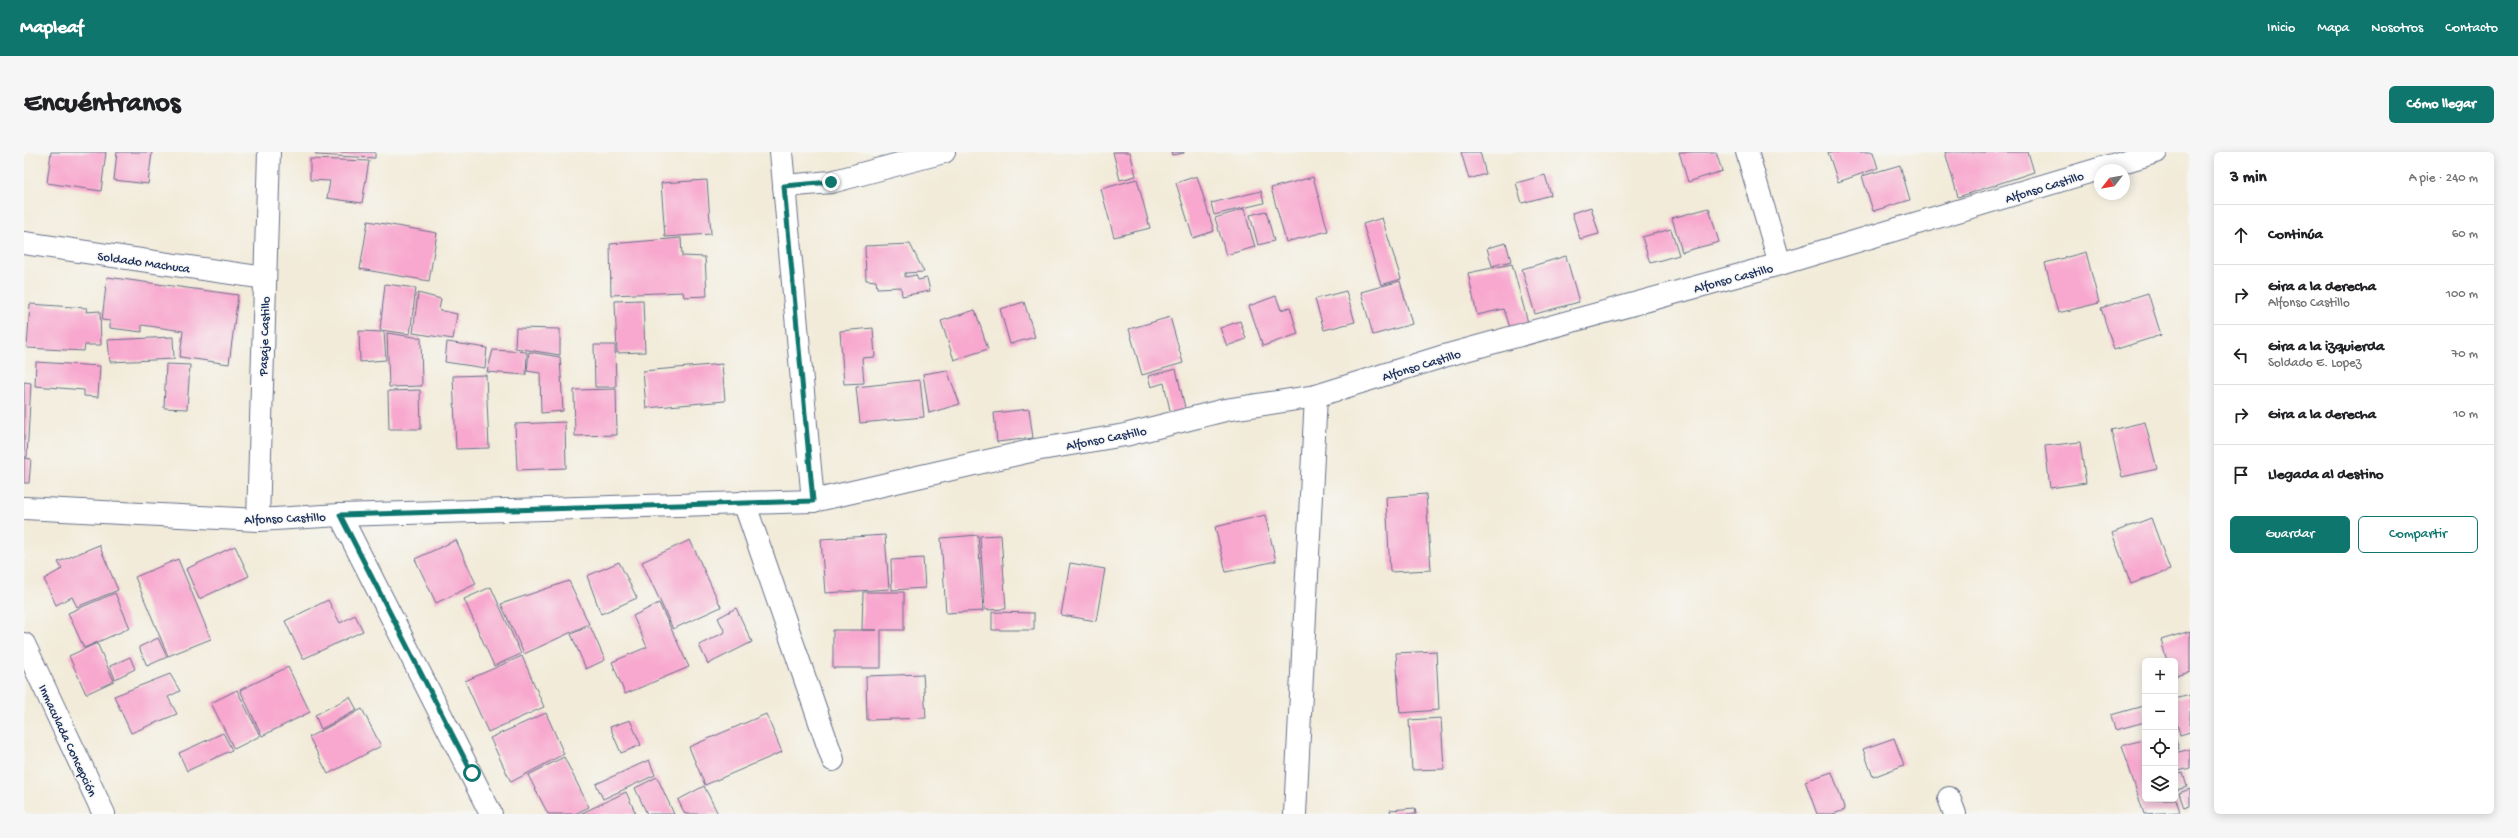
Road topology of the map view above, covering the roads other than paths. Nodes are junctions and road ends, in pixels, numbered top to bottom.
1 (269, 152) edge
2 (781, 152) edge
3 (944, 152) edge
4 (1747, 152) edge
5 (2156, 152) edge
6 (2122, 157) edge
7 (784, 186) junction
8 (24, 243) edge
9 (1780, 264) junction
10 (265, 278) junction
11 (1316, 396) junction
12 (813, 501) junction
13 (744, 502) junction
14 (24, 508) edge
15 (340, 515) junction
16 (258, 520) junction
17 (24, 644) edge
18 (833, 760) dead end
19 (104, 814) edge
20 (491, 814) edge
21 (1296, 814) edge

1 - 10 street, Pasaje Castillo
2 - 7 street
3 - 7 street
4 - 9 street
5 - 6 street, Alfonso Castillo
6 - 9 street, Alfonso Castillo
7 - 12 street
8 - 10 street, Soldado Machuca
9 - 11 street, Alfonso Castillo
10 - 16 street, Pasaje Castillo
11 - 12 street, Alfonso Castillo
11 - 21 street
12 - 13 street, Alfonso Castillo
13 - 15 street, Alfonso Castillo
13 - 18 street
14 - 16 street, Alfonso Castillo
15 - 16 street, Alfonso Castillo
15 - 20 street
17 - 19 street, Inmaculada Concepción

